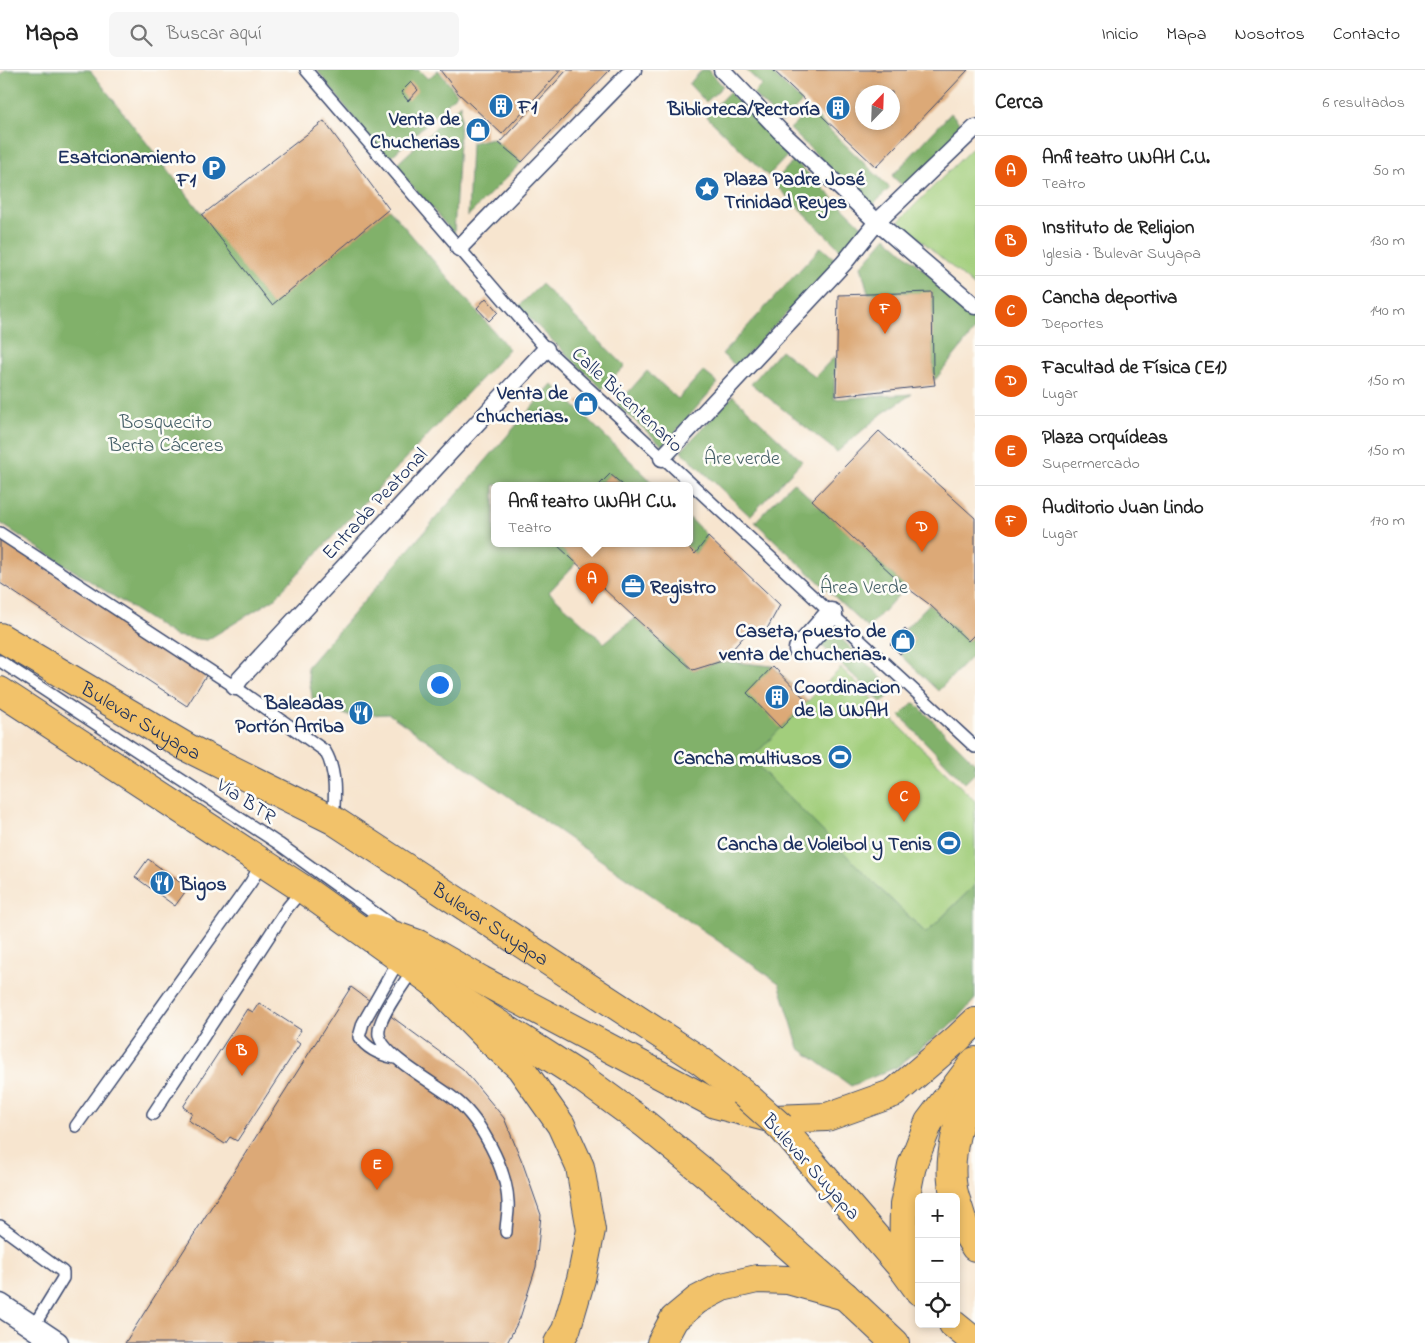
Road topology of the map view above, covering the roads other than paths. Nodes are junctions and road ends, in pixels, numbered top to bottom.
1 (306, 70) edge
2 (633, 70) edge
3 (722, 70) edge
4 (975, 128) edge
5 (877, 222) junction
6 (459, 248) junction
7 (975, 306) edge
8 (546, 349) junction
9 (662, 458) junction
10 (689, 482) edge
11 (693, 486) edge
12 (0, 533) edge
13 (831, 614) junction
14 (0, 637) edge
15 (800, 649) dead end
16 (0, 661) edge
17 (234, 687) junction
18 (0, 691) edge
19 (975, 747) edge
20 (333, 820) junction
21 (262, 862) junction
22 (303, 889) junction
23 (416, 963) junction
24 (975, 1022) edge
25 (397, 1058) junction
26 (975, 1061) edge
27 (975, 1076) edge
28 (153, 1114) dead end
29 (76, 1126) dead end
30 (954, 1193) edge
31 (960, 1212) edge
32 (0, 1226) edge
33 (506, 1232) dead end
34 (975, 1247) edge
35 (903, 1269) junction
36 (915, 1286) edge
37 (845, 1296) junction
38 (0, 1305) edge
39 (33, 1327) junction
40 (946, 1328) edge
41 (958, 1328) edge
42 (975, 1342) edge
43 (57, 1343) edge
44 (558, 1343) edge
45 (660, 1343) edge
46 (895, 1343) edge
47 (958, 1343) edge

1 - 6 lane, Calle Bicentenario
2 - 6 street
3 - 5 street
4 - 5 street
5 - 7 street
5 - 9 street
6 - 8 lane, Calle Bicentenario
8 - 9 lane, Calle Bicentenario
8 - 17 street, Entrada Peatonal
9 - 10 lane, Calle Bicentenario
11 - 13 lane, Calle Bicentenario
12 - 17 lane
13 - 15 street
13 - 19 lane, Calle Bicentenario
14 - 20 main road, Bulevar Suyapa
16 - 23 lane, Vía BTR
17 - 20 lane
18 - 21 main road
20 - 35 main road, Bulevar Suyapa, bridge
21 - 22 main road
21 - 29 lane
22 - 23 main road
22 - 28 lane
23 - 24 main road
23 - 25 lane
23 - 25 lane
23 - 37 main road
23 - 44 main road
25 - 33 lane
26 - 35 main road
27 - 30 main road
31 - 34 main road
32 - 39 lane
35 - 36 main road, Bulevar Suyapa
37 - 45 main road
37 - 46 main road
38 - 39 street
39 - 43 street
40 - 47 main road
41 - 42 main road

